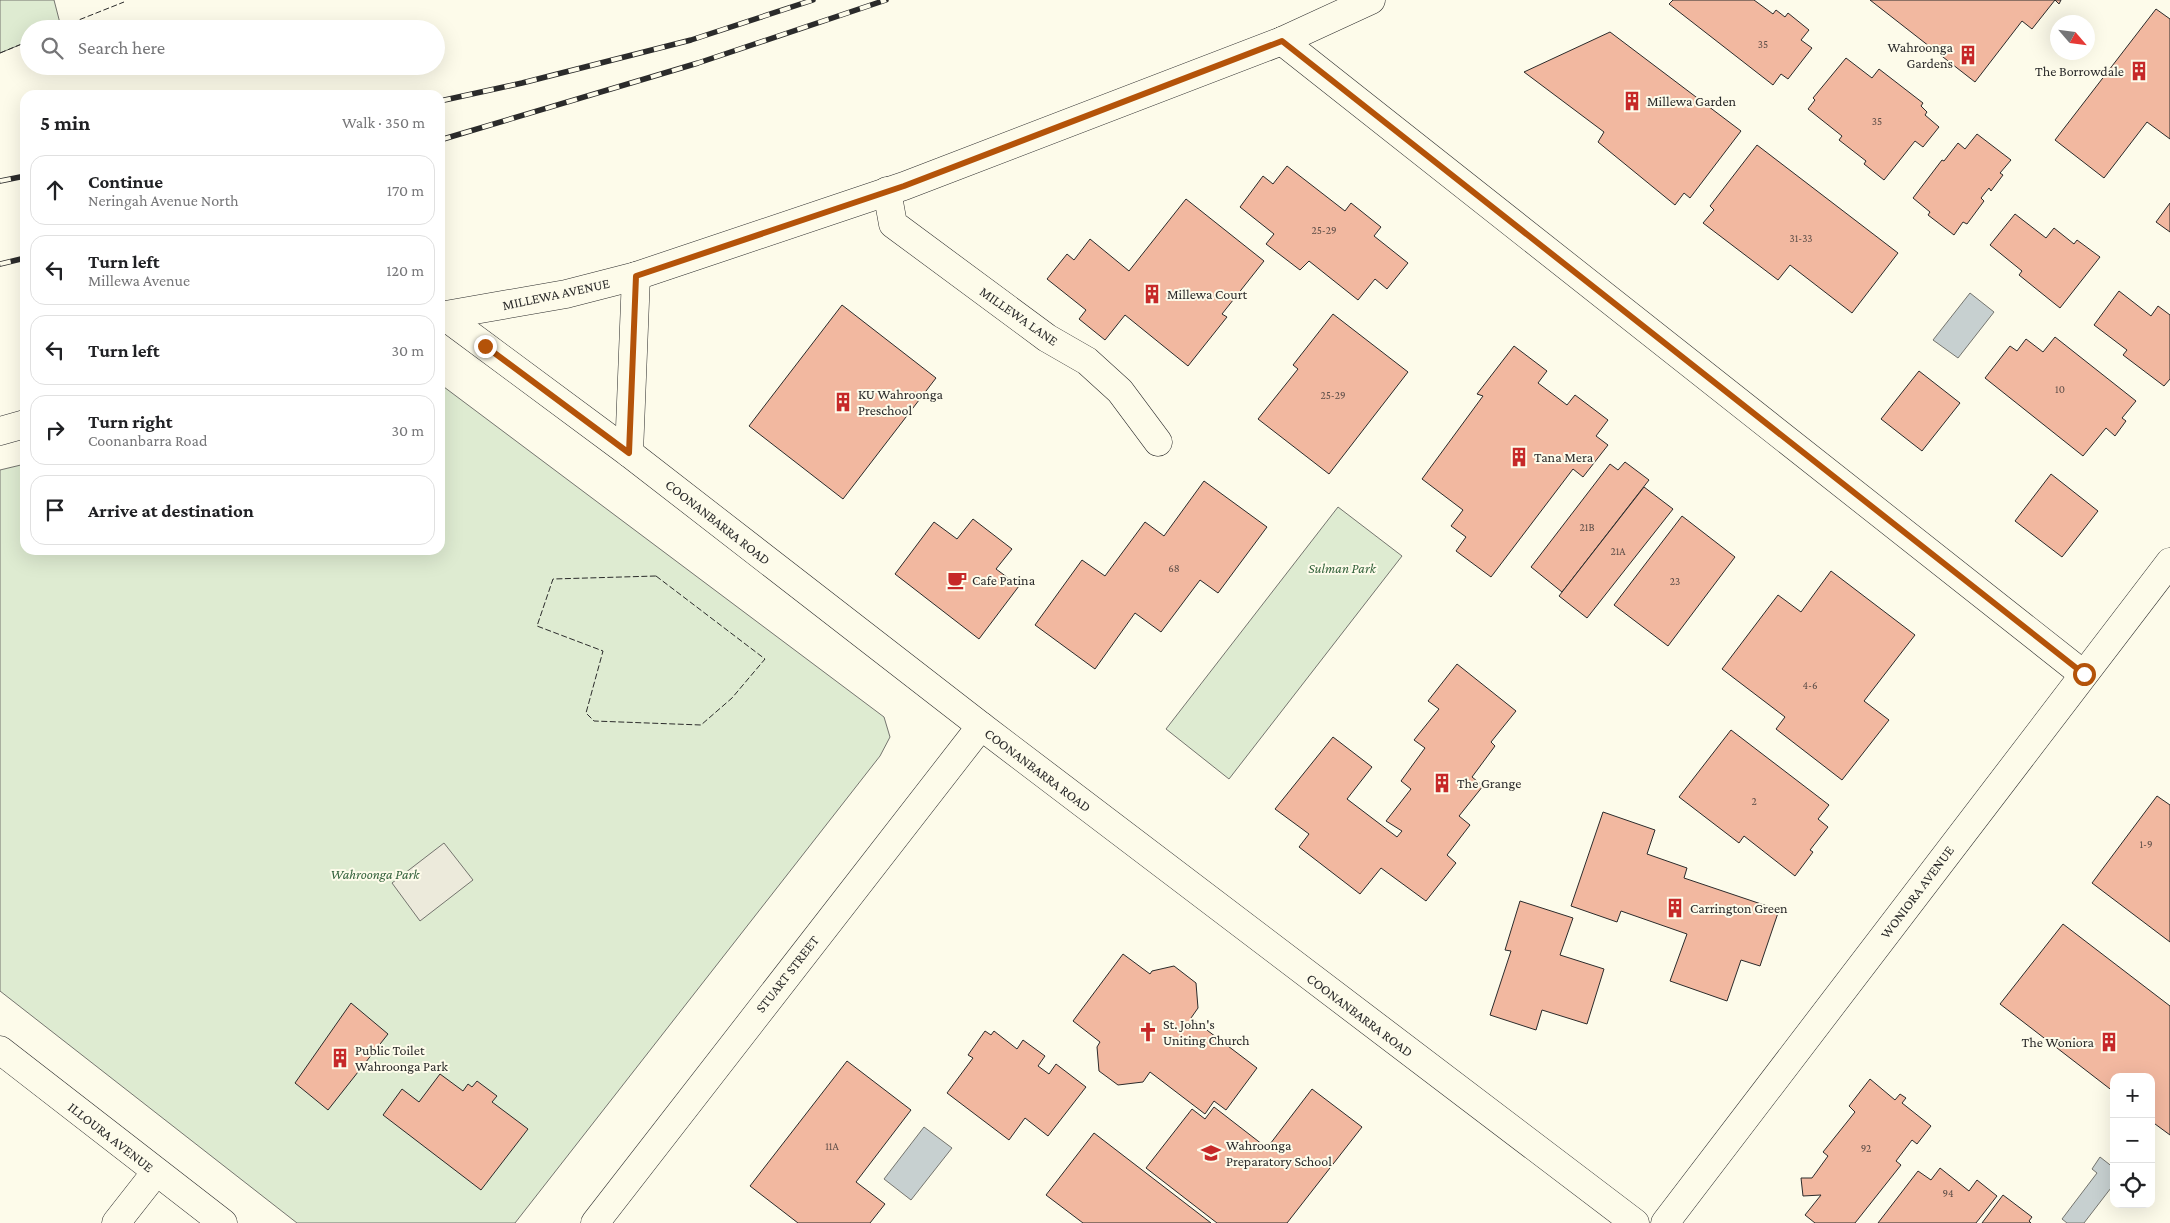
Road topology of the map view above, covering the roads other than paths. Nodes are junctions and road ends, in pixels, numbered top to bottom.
1 (1371, 0) edge
2 (1282, 41) junction
3 (888, 191) junction
4 (636, 276) junction
5 (445, 315) edge
6 (445, 319) edge
7 (20, 425) edge
8 (0, 431) edge
9 (1158, 442) dead end
10 (629, 453) junction
11 (2170, 562) edge
12 (2084, 674) junction
13 (981, 726) junction
14 (0, 1050) edge
15 (156, 1172) junction
16 (116, 1223) edge
17 (223, 1223) edge
18 (594, 1223) edge
19 (1635, 1223) edge
20 (1665, 1223) edge

1 - 2 street, MILLEWA AVENUE
2 - 3 street, MILLEWA AVENUE
2 - 12 street
3 - 4 street, MILLEWA AVENUE
3 - 9 street, MILLEWA LANE
4 - 5 street, MILLEWA AVENUE
4 - 10 street
6 - 10 street, COONANBARRA ROAD
7 - 8 street
10 - 13 street, COONANBARRA ROAD
11 - 12 street, WONIORA AVENUE
12 - 20 street, WONIORA AVENUE
13 - 18 street, STUART STREET
13 - 19 street, COONANBARRA ROAD
14 - 15 street, ILLOURA AVENUE
15 - 16 street
15 - 17 street, ILLOURA AVENUE

